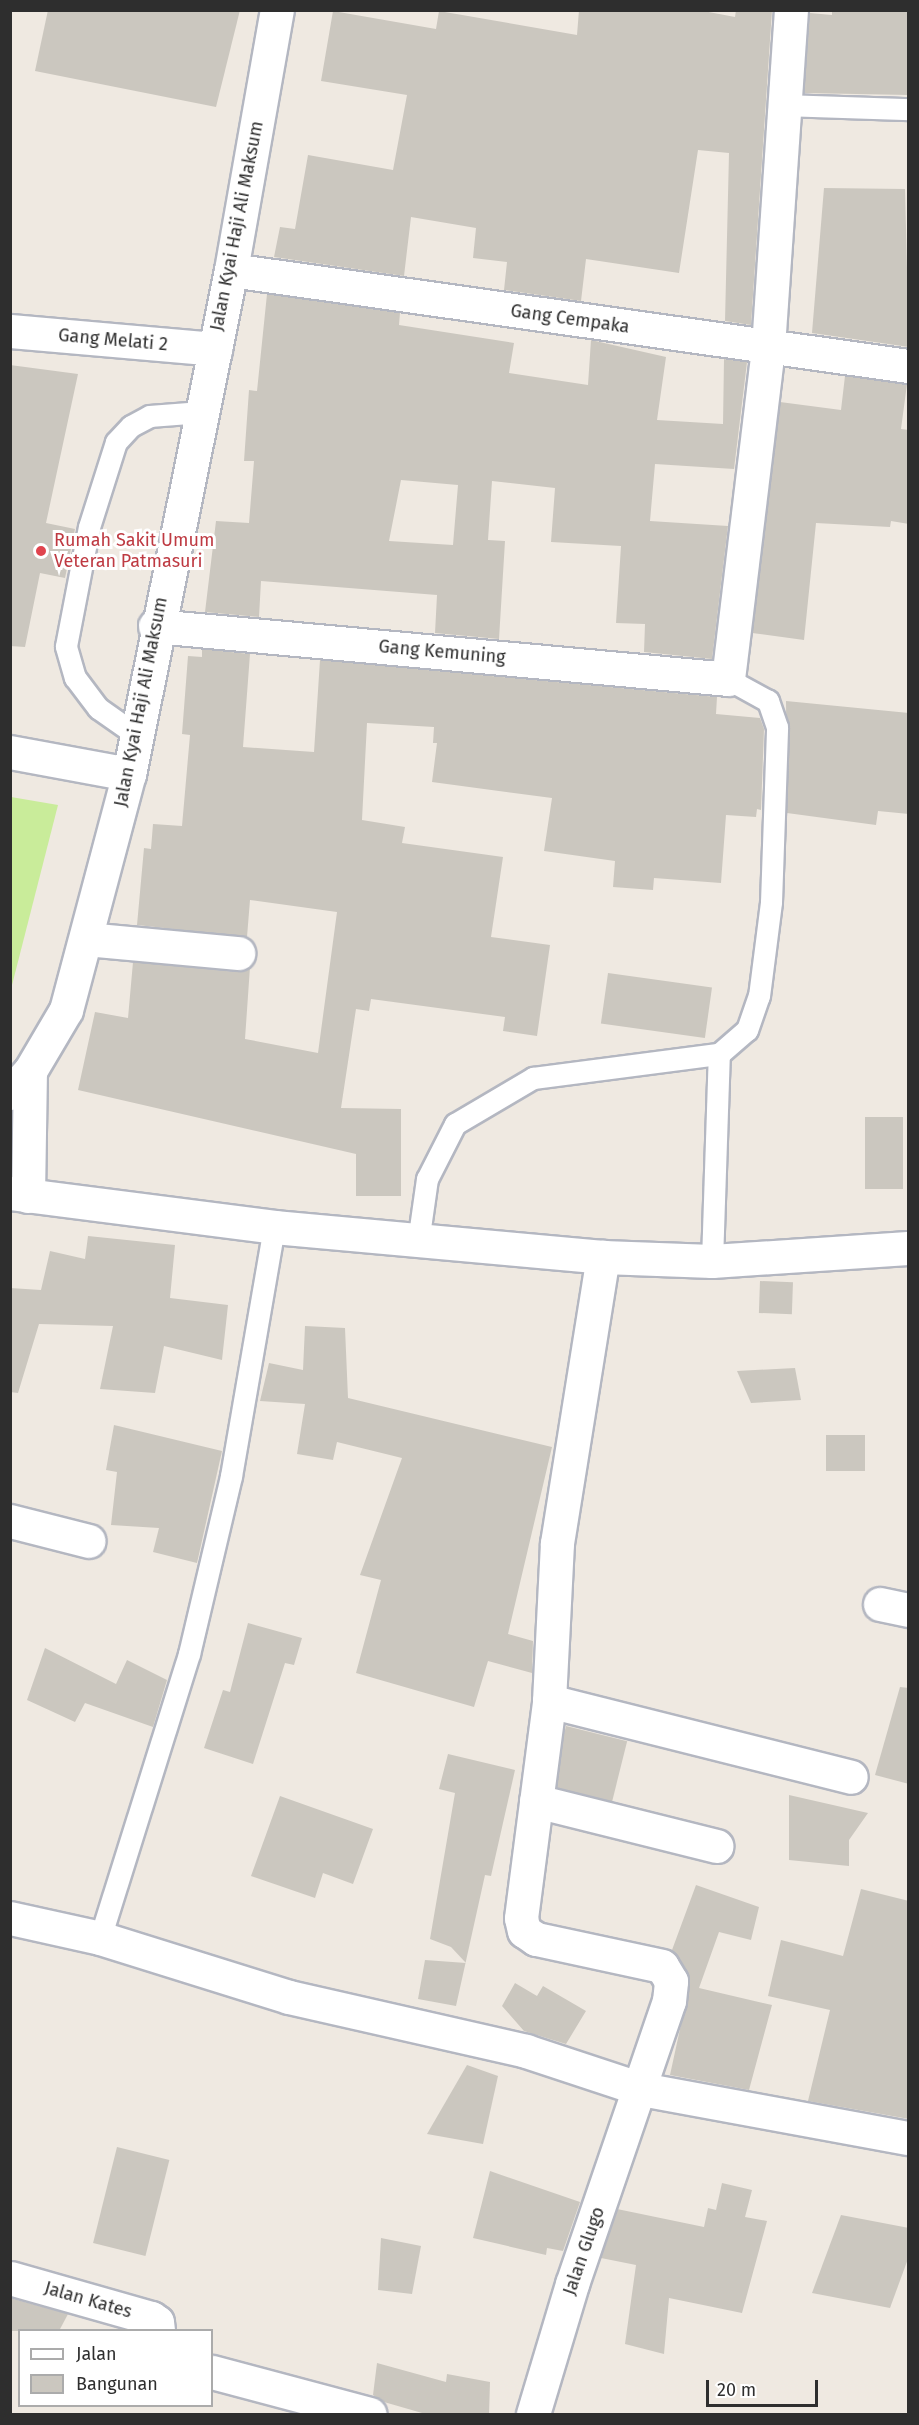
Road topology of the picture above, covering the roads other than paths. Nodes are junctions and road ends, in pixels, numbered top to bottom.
1 (277, 10) edge
2 (791, 10) edge
3 (785, 105) junction
4 (909, 109) edge
5 (231, 270) junction
6 (10, 331) edge
7 (768, 347) junction
8 (214, 349) junction
9 (909, 366) edge
10 (201, 412) junction
11 (155, 626) junction
12 (728, 679) junction
13 (135, 734) junction
14 (10, 752) edge
15 (129, 774) junction
16 (86, 939) junction
17 (238, 953) dead end
18 (719, 1054) junction
19 (20, 1082) edge
20 (20, 1194) edge
21 (274, 1227) junction
22 (418, 1242) junction
23 (909, 1248) edge
24 (603, 1257) junction
25 (712, 1261) junction
26 (10, 1521) edge
27 (89, 1541) dead end
28 (549, 1701) junction
29 (851, 1777) dead end
30 (536, 1801) junction
31 (716, 1846) dead end
32 (10, 1918) edge
33 (100, 1938) junction
34 (641, 2089) junction
35 (909, 2138) edge
36 (10, 2278) edge
37 (158, 2329) edge
38 (213, 2372) edge
39 (370, 2415) edge
40 (533, 2415) edge

1 - 5 street, Jalan Kyai Haji Ali Maksum
2 - 3 street
3 - 4 lane
3 - 7 street
5 - 7 street, Gang Cempaka
5 - 8 street, Jalan Kyai Haji Ali Maksum
6 - 8 street, Gang Melati 2
7 - 9 street, Gang Cempaka
7 - 12 street
8 - 10 street, Jalan Kyai Haji Ali Maksum
10 - 11 street, Jalan Kyai Haji Ali Maksum
10 - 13 lane
11 - 12 street, Gang Kemuning
11 - 13 street, Jalan Kyai Haji Ali Maksum
12 - 18 lane
13 - 15 street, Jalan Kyai Haji Ali Maksum
14 - 15 street
15 - 16 street, Jalan Kyai Haji Ali Maksum
16 - 17 street
16 - 19 street, Jalan Kyai Haji Ali Maksum
18 - 22 lane
18 - 25 lane
19 - 20 street
20 - 21 street
21 - 22 street
21 - 33 lane
22 - 24 street
23 - 25 street
24 - 25 street
24 - 28 street
26 - 27 street
28 - 29 street
28 - 30 street
30 - 31 street
30 - 34 street, Jalan Glugo
32 - 33 street
33 - 34 street
34 - 35 street
34 - 40 street, Jalan Glugo
36 - 37 street, Jalan Kates
38 - 39 street

